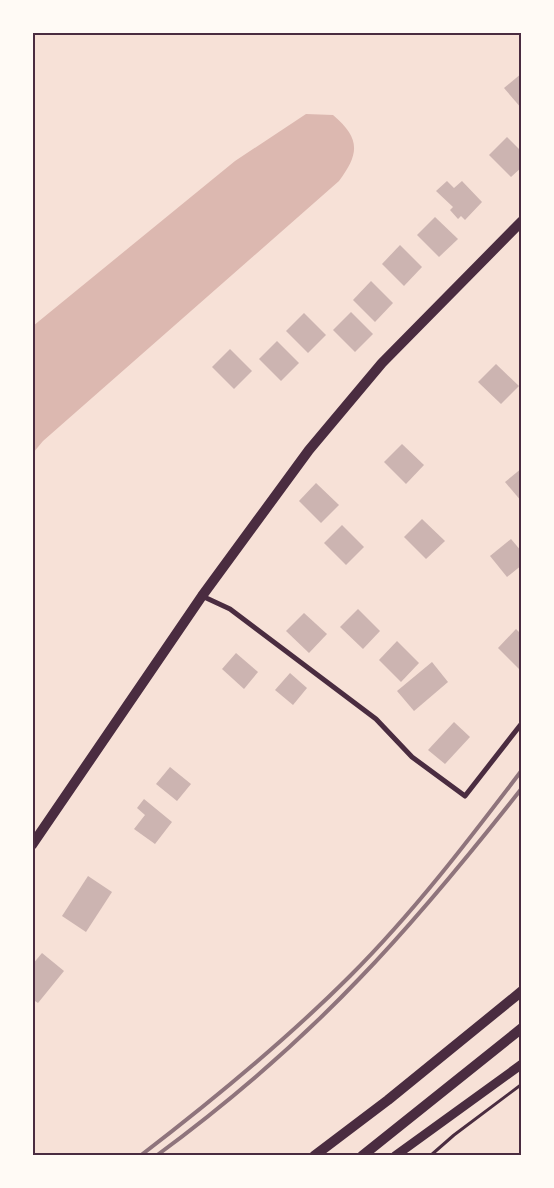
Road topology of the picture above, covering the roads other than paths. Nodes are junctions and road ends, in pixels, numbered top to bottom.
1 (522, 221) edge
2 (202, 596) junction
3 (522, 723) edge
4 (32, 845) edge
5 (522, 991) edge
6 (522, 1028) edge
7 (522, 1064) edge
8 (314, 1156) edge
9 (362, 1156) edge
10 (395, 1156) edge

1 - 2 main road
2 - 3 street
2 - 4 main road
5 - 8 main road
6 - 9 main road
7 - 10 street

